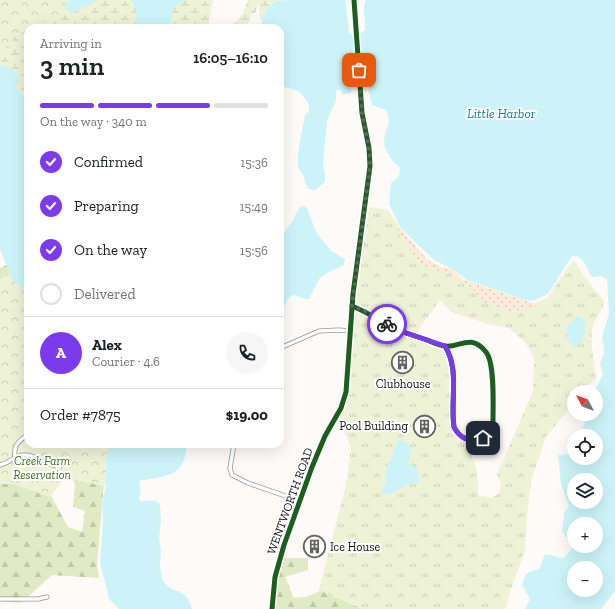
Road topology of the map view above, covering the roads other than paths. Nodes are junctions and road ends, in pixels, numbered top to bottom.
1 (354, 0) edge
2 (352, 306) junction
3 (350, 331) junction
4 (284, 346) edge
5 (445, 346) junction
6 (24, 438) edge
7 (233, 448) edge
8 (15, 457) junction
9 (0, 465) edge
10 (60, 467) dead end
11 (300, 501) junction
12 (47, 597) dead end
13 (0, 599) edge
14 (272, 609) edge

1 - 2 main road, WENTWORTH ROAD
2 - 3 main road, WENTWORTH ROAD
2 - 5 street
3 - 4 street
3 - 11 main road, WENTWORTH ROAD
5 - 5 street
6 - 8 street
7 - 11 street
8 - 9 street
8 - 10 street
11 - 14 main road, WENTWORTH ROAD
12 - 13 street

